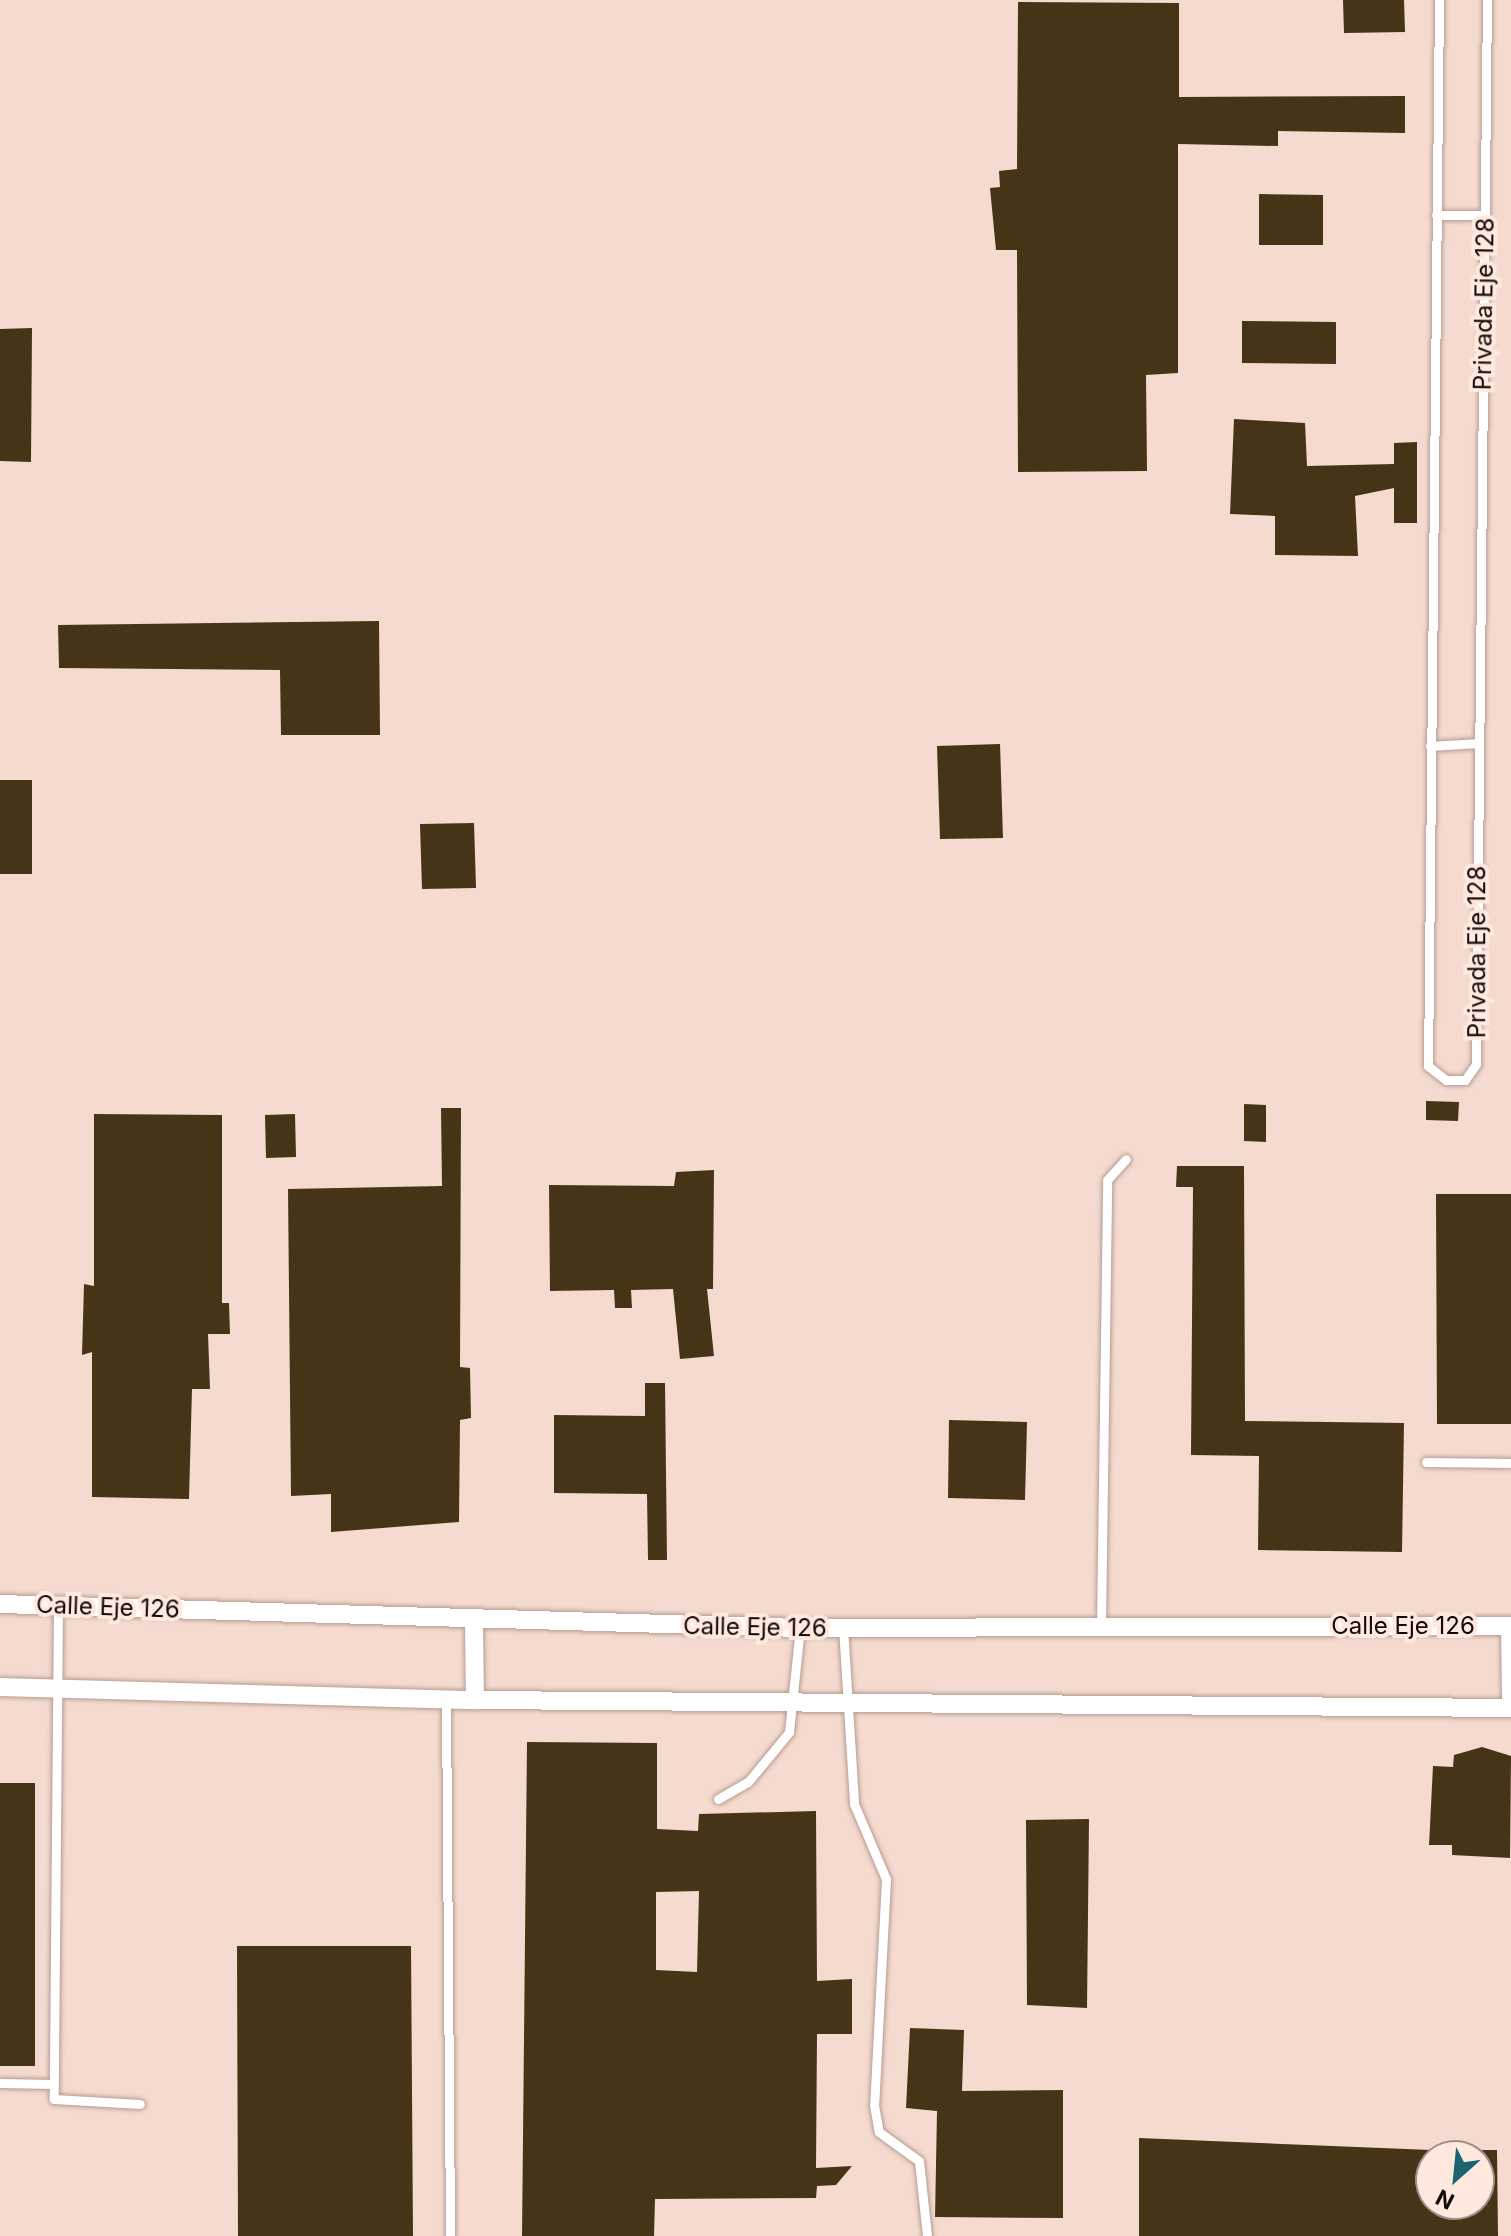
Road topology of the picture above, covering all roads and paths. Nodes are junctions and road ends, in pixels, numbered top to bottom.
1 (1439, 0) edge
2 (1487, 0) edge
3 (1436, 215) junction
4 (1485, 215) junction
5 (1479, 743) junction
6 (1430, 746) junction
7 (1126, 1159) dead end
8 (1426, 1462) dead end
9 (1511, 1463) edge
10 (0, 1604) edge
11 (58, 1604) junction
12 (474, 1623) junction
13 (1101, 1626) junction
14 (1510, 1626) edge
15 (843, 1627) junction
16 (800, 1628) junction
17 (56, 1686) junction
18 (0, 1687) edge
19 (446, 1699) junction
20 (475, 1700) junction
21 (797, 1701) junction
22 (1511, 1701) edge
23 (848, 1703) junction
24 (1511, 1708) edge
25 (718, 1799) dead end
26 (0, 2083) edge
27 (54, 2084) junction
28 (140, 2104) dead end
29 (450, 2236) edge
30 (927, 2236) edge

1 - 3 lane, Privada Eje 128
2 - 4 lane, Privada Eje 128
3 - 4 lane
3 - 6 lane, Privada Eje 128
4 - 5 lane, Privada Eje 128
5 - 6 lane
5 - 6 lane, Privada Eje 128
7 - 13 lane
8 - 9 lane
10 - 11 street, Calle Eje 126
11 - 12 street, Calle Eje 126
11 - 17 lane
12 - 16 street, Calle Eje 126
12 - 20 street
13 - 14 street, Calle Eje 126
13 - 15 street, Calle Eje 126
14 - 22 street
15 - 16 street, Calle Eje 126
15 - 23 lane
16 - 21 lane
17 - 18 street
17 - 19 street
17 - 27 lane
19 - 20 street
19 - 29 lane
20 - 21 street
21 - 23 street
21 - 25 lane
23 - 24 street
23 - 30 lane
26 - 27 lane
27 - 28 lane

